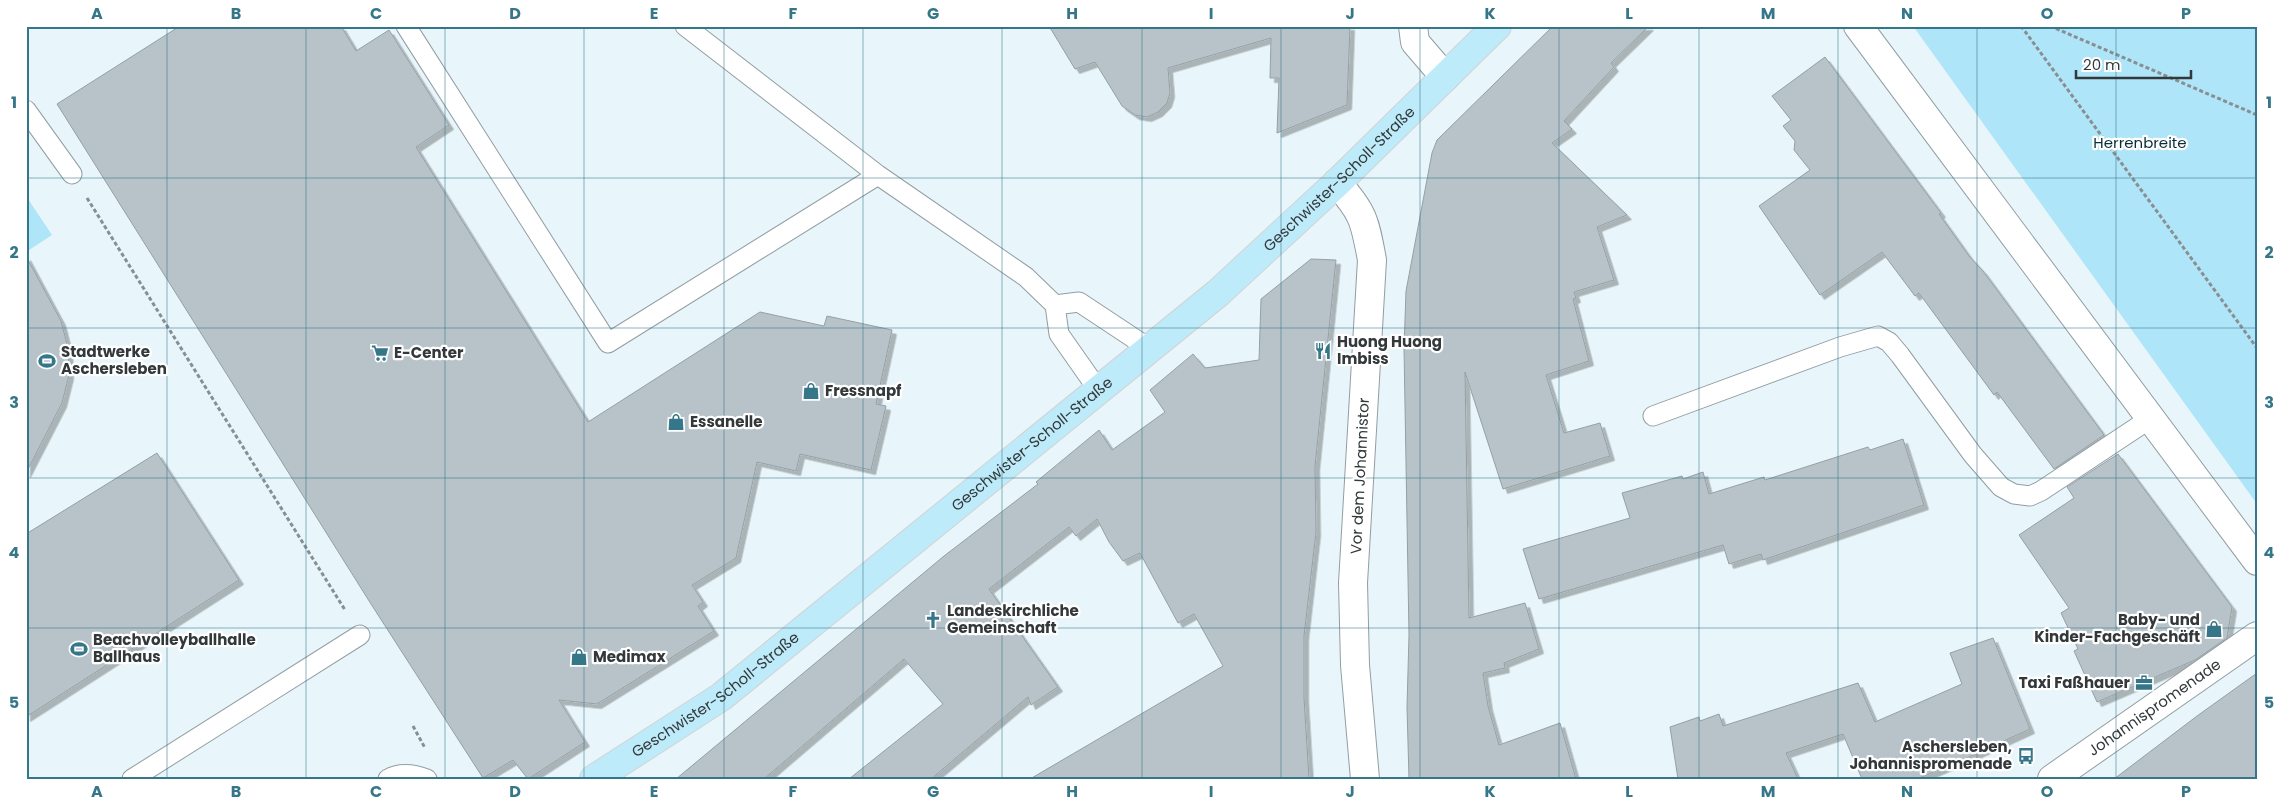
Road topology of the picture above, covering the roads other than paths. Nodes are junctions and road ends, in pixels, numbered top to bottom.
1 (406, 26) edge
2 (685, 26) edge
3 (1412, 26) edge
4 (1497, 26) edge
5 (1858, 26) edge
6 (1444, 77) junction
7 (26, 110) edge
8 (72, 174) road end
9 (878, 175) junction
10 (1337, 183) junction
11 (1055, 304) junction
12 (1150, 349) junction
13 (1099, 390) junction
14 (1653, 416) dead end
15 (2151, 418) junction
16 (2257, 561) edge
17 (360, 635) road end
18 (2257, 636) edge
19 (132, 779) edge
20 (388, 779) edge
21 (427, 779) edge
22 (594, 779) edge
23 (1365, 779) edge
24 (2052, 779) edge

1 - 9 lane
2 - 9 lane
3 - 6 street
4 - 6 main road, Geschwister-Scholl-Straße
5 - 15 street
6 - 10 main road, Geschwister-Scholl-Straße
7 - 8 lane
9 - 11 lane
10 - 12 main road, Geschwister-Scholl-Straße
10 - 23 street, Vor dem Johannistor
11 - 12 lane
11 - 13 lane
12 - 13 main road, Geschwister-Scholl-Straße
13 - 22 main road, Geschwister-Scholl-Straße
14 - 15 lane
15 - 16 street
17 - 19 lane
18 - 24 street, Johannispromenade
20 - 21 lane

